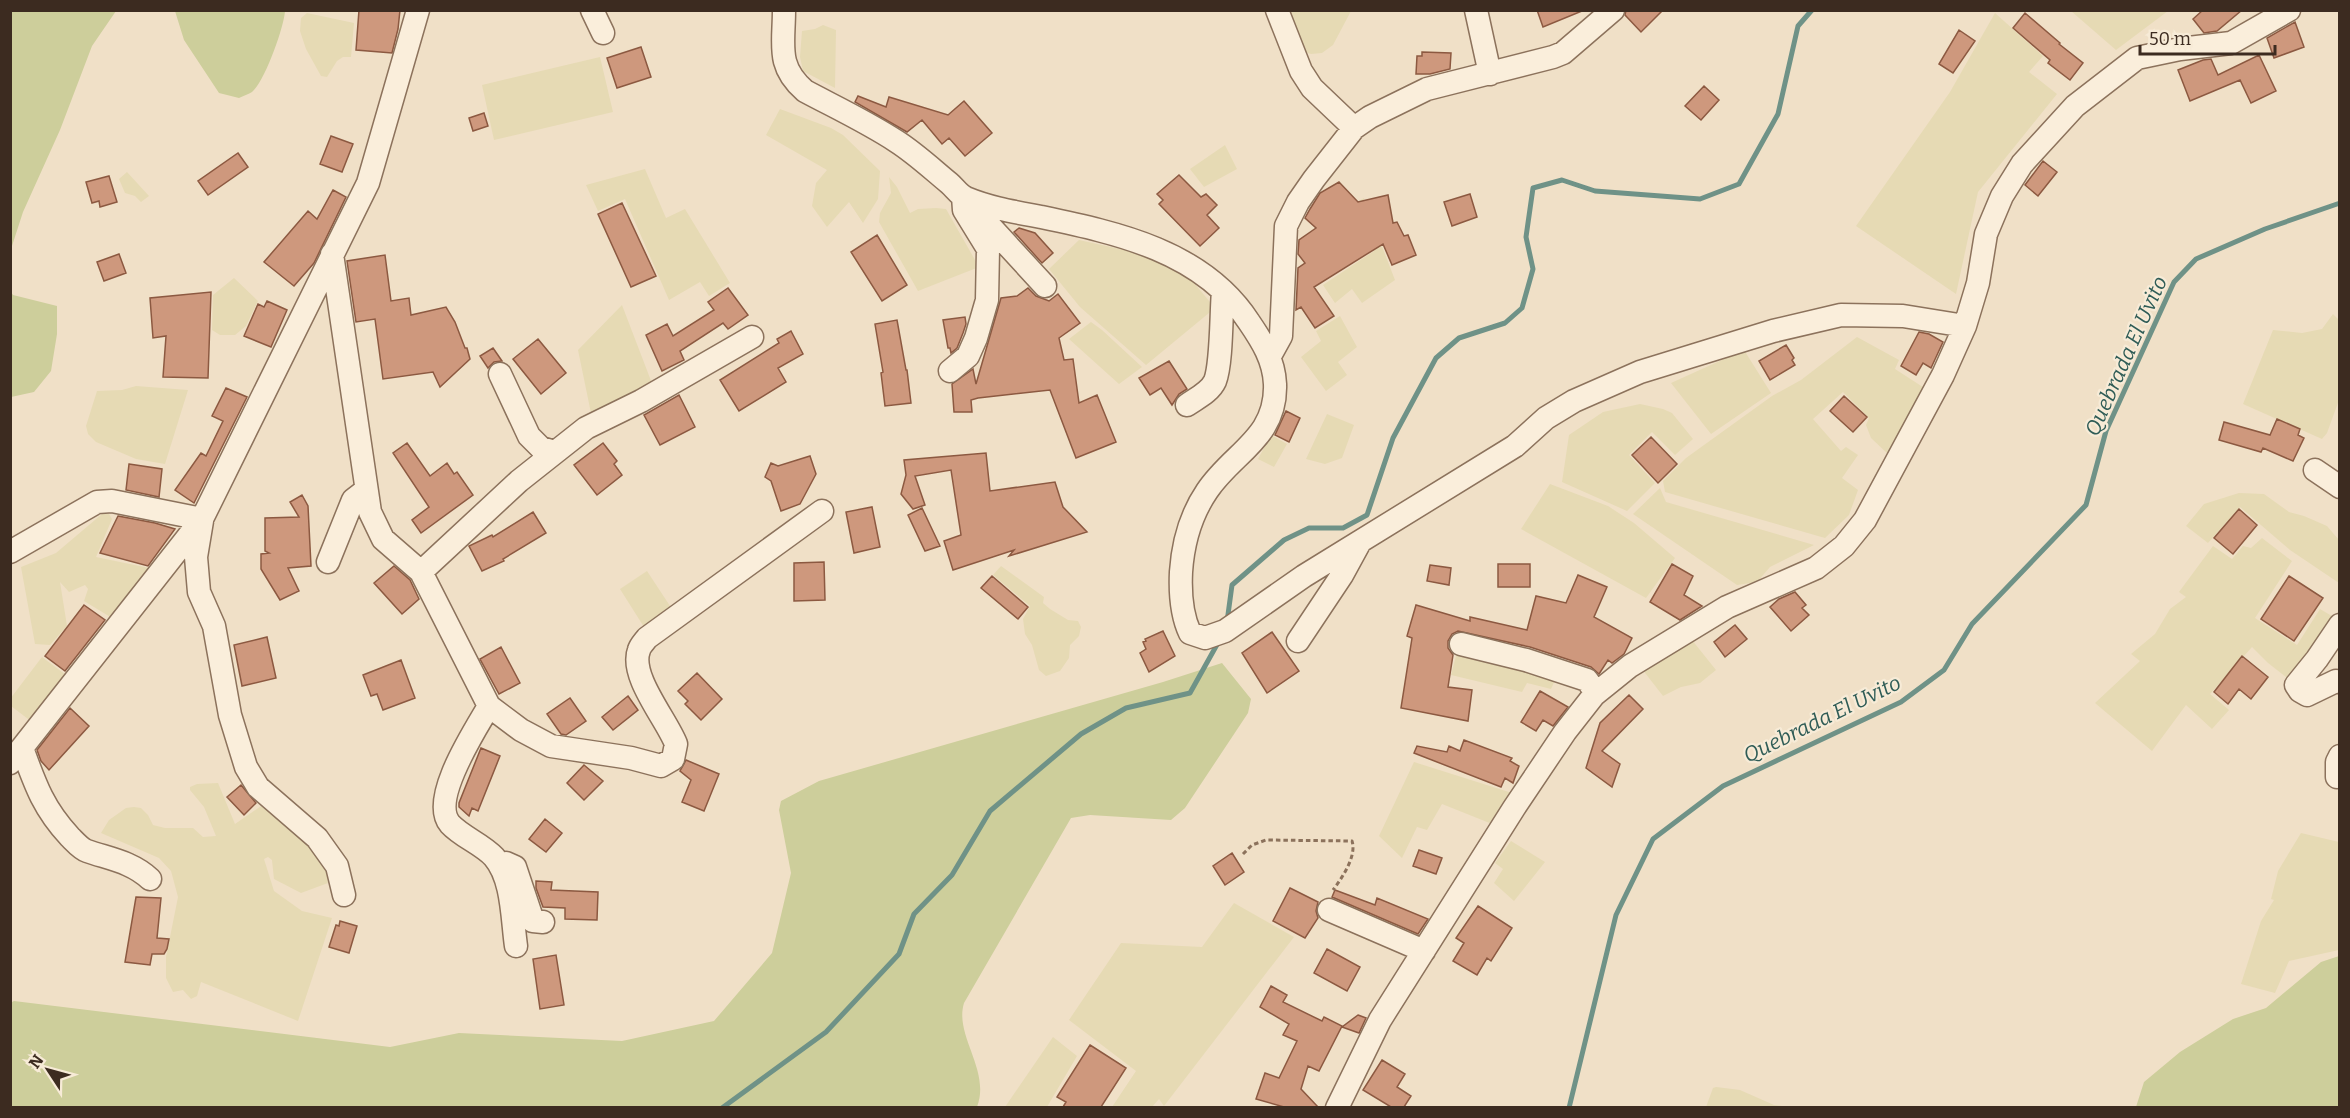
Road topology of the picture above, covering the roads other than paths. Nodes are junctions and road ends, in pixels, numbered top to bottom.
1 (418, 10) edge
2 (592, 10) edge
3 (784, 10) edge
4 (1277, 10) edge
5 (1476, 10) edge
6 (1613, 10) edge
7 (2289, 10) edge
8 (603, 33) dead end
9 (1490, 74) junction
10 (1354, 128) junction
11 (963, 196) junction
12 (332, 254) junction
13 (1045, 286) dead end
14 (1223, 291) junction
15 (1965, 326) junction
16 (752, 337) dead end
17 (1270, 356) junction
18 (950, 371) dead end
19 (500, 374) dead end
20 (1187, 405) dead end
21 (555, 452) junction
22 (2315, 470) dead end
23 (2340, 487) edge
24 (366, 490) junction
25 (822, 511) dead end
26 (202, 519) junction
27 (1361, 541) junction
28 (10, 552) edge
29 (328, 562) dead end
30 (421, 572) junction
31 (2340, 625) edge
32 (1298, 641) dead end
33 (1461, 644) dead end
34 (2340, 682) edge
35 (1596, 693) junction
36 (489, 706) junction
37 (16, 756) edge
38 (494, 858) junction
39 (150, 879) dead end
40 (344, 895) dead end
41 (1329, 910) road end
42 (543, 922) dead end
43 (516, 946) dead end
44 (1424, 951) junction
45 (1337, 1107) edge

1 - 12 street
2 - 8 street
3 - 11 street
4 - 10 street
5 - 9 street
6 - 9 street
7 - 15 street
9 - 10 street
10 - 17 street
11 - 13 street
11 - 14 street
11 - 18 street
12 - 24 street
12 - 26 street
14 - 17 street
14 - 20 street
15 - 27 street
15 - 35 street
16 - 21 street
17 - 27 street
19 - 21 street
21 - 30 street
22 - 23 street
24 - 29 street
24 - 30 street
25 - 36 street
26 - 28 street
26 - 37 street
26 - 40 street
27 - 32 street
30 - 36 street
31 - 34 street
33 - 35 street
35 - 44 street
36 - 38 street
37 - 39 street
38 - 42 street
38 - 43 street
41 - 44 street
44 - 45 street

